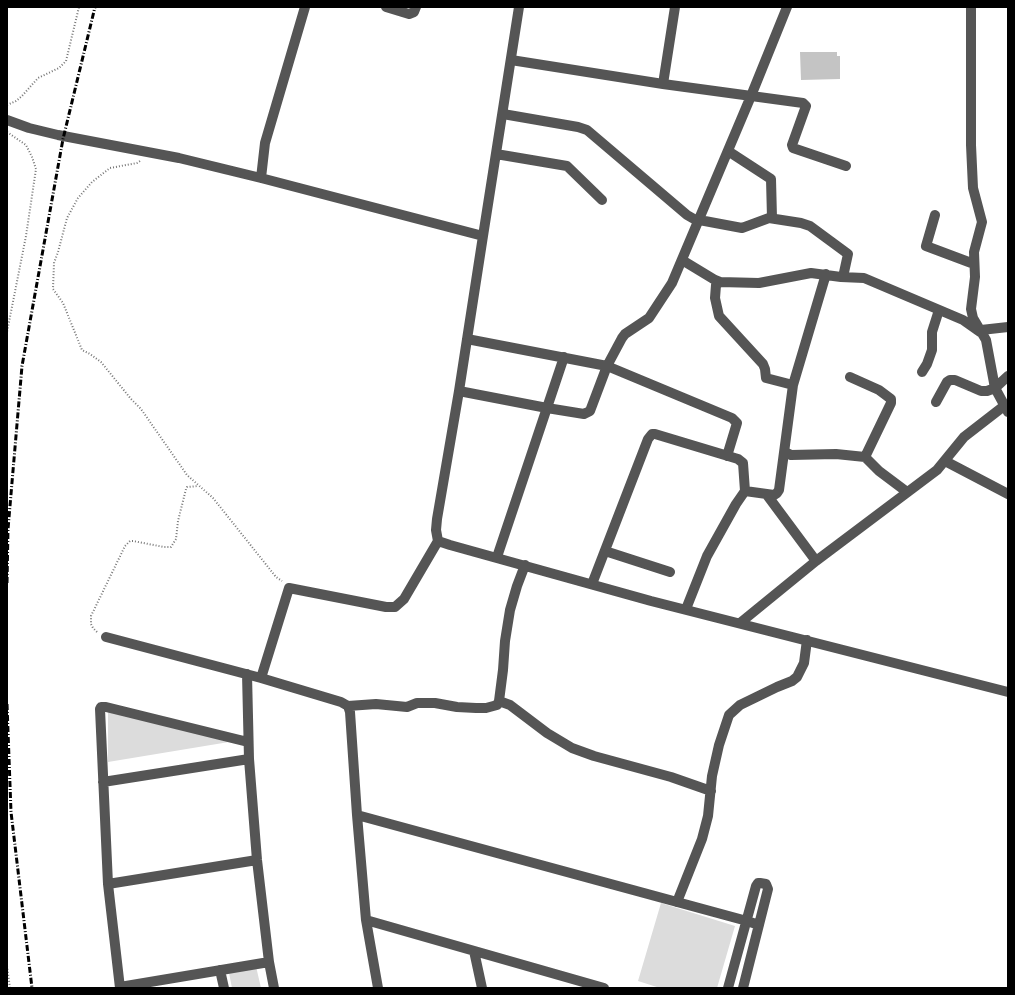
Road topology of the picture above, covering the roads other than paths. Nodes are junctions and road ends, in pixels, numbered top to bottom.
1 (305, 7) edge
2 (386, 7) edge
3 (416, 7) edge
4 (519, 7) edge
5 (675, 7) edge
6 (787, 7) edge
7 (971, 7) edge
8 (511, 60) junction
9 (664, 84) junction
10 (751, 96) junction
11 (502, 114) junction
12 (7, 120) edge
13 (728, 151) junction
14 (496, 154) junction
15 (846, 166) dead end
16 (261, 178) junction
17 (602, 200) dead end
18 (935, 215) dead end
19 (772, 218) junction
20 (699, 220) junction
21 (483, 236) junction
22 (682, 260) junction
23 (974, 264) junction
24 (826, 274) junction
25 (843, 277) junction
26 (720, 282) junction
27 (939, 310) junction
28 (1008, 327) edge
29 (983, 332) junction
30 (467, 340) junction
31 (564, 357) junction
32 (607, 366) junction
33 (922, 372) dead end
34 (1008, 376) edge
35 (850, 377) dead end
36 (793, 385) junction
37 (995, 388) junction
38 (459, 391) junction
39 (936, 402) dead end
40 (547, 408) junction
41 (1006, 409) edge
42 (785, 452) junction
43 (727, 456) junction
44 (865, 457) junction
45 (945, 461) junction
46 (745, 491) junction
47 (908, 492) junction
48 (1008, 494) edge
49 (767, 495) junction
50 (438, 540) junction
51 (605, 551) junction
52 (497, 557) junction
53 (816, 561) junction
54 (525, 565) junction
55 (670, 572) dead end
56 (592, 584) junction
57 (686, 609) junction
58 (740, 623) junction
59 (106, 637) road end
60 (808, 640) junction
61 (247, 674) junction
62 (261, 678) junction
63 (1008, 692) edge
64 (499, 700) junction
65 (348, 706) junction
66 (248, 742) junction
67 (249, 759) junction
68 (103, 782) junction
69 (711, 791) junction
70 (356, 815) junction
71 (257, 860) junction
72 (108, 884) junction
73 (677, 902) junction
74 (366, 920) junction
75 (747, 921) junction
76 (759, 925) junction
77 (474, 952) junction
78 (269, 962) junction
79 (220, 970) junction
80 (120, 987) edge
81 (224, 988) edge
82 (274, 988) edge
83 (378, 988) edge
84 (482, 988) edge
85 (604, 988) edge
86 (728, 988) edge
87 (743, 988) edge

1 - 16 street
2 - 3 street
4 - 8 street
5 - 9 street
6 - 10 street
7 - 23 street
8 - 9 street
8 - 11 street
9 - 10 street
10 - 13 street
10 - 15 street
11 - 14 street
11 - 20 street
12 - 16 street
13 - 19 street
13 - 20 street
14 - 17 street
14 - 21 street
16 - 21 street
18 - 23 street
19 - 20 street
19 - 25 street
20 - 22 street
21 - 30 street
22 - 26 street
22 - 32 street
23 - 29 street
24 - 25 street
24 - 26 street
24 - 36 street
25 - 27 street
26 - 36 street
27 - 29 street
27 - 33 street
28 - 29 street
29 - 37 street
30 - 31 street
30 - 38 street
31 - 32 street
31 - 40 street
32 - 40 street
32 - 43 street
34 - 37 street
35 - 44 street
36 - 42 street
37 - 39 street
37 - 41 street
38 - 40 street
38 - 50 street
40 - 52 street
41 - 45 street
42 - 44 street
42 - 49 street
43 - 46 street
43 - 51 street
44 - 47 street
45 - 47 street
45 - 48 street
46 - 49 street
46 - 57 street
47 - 53 street
49 - 53 street
50 - 52 street
50 - 62 street
51 - 55 street
51 - 56 street
52 - 54 street
53 - 58 street
54 - 56 street
54 - 64 street
56 - 57 street
57 - 58 street
58 - 60 street
59 - 61 street
60 - 63 street
60 - 69 street
61 - 62 street
61 - 66 street
62 - 65 street
64 - 65 street
64 - 69 street
65 - 70 street
66 - 67 street
66 - 68 street
67 - 68 street
67 - 71 street
68 - 72 street
69 - 73 street
70 - 73 street
70 - 74 street
71 - 72 street
71 - 78 street
72 - 80 street
73 - 75 street
74 - 77 street
74 - 83 street
75 - 76 street
75 - 76 street
75 - 86 street
76 - 87 street
77 - 84 street
77 - 85 street
78 - 79 street
78 - 82 street
79 - 80 street
79 - 81 street

